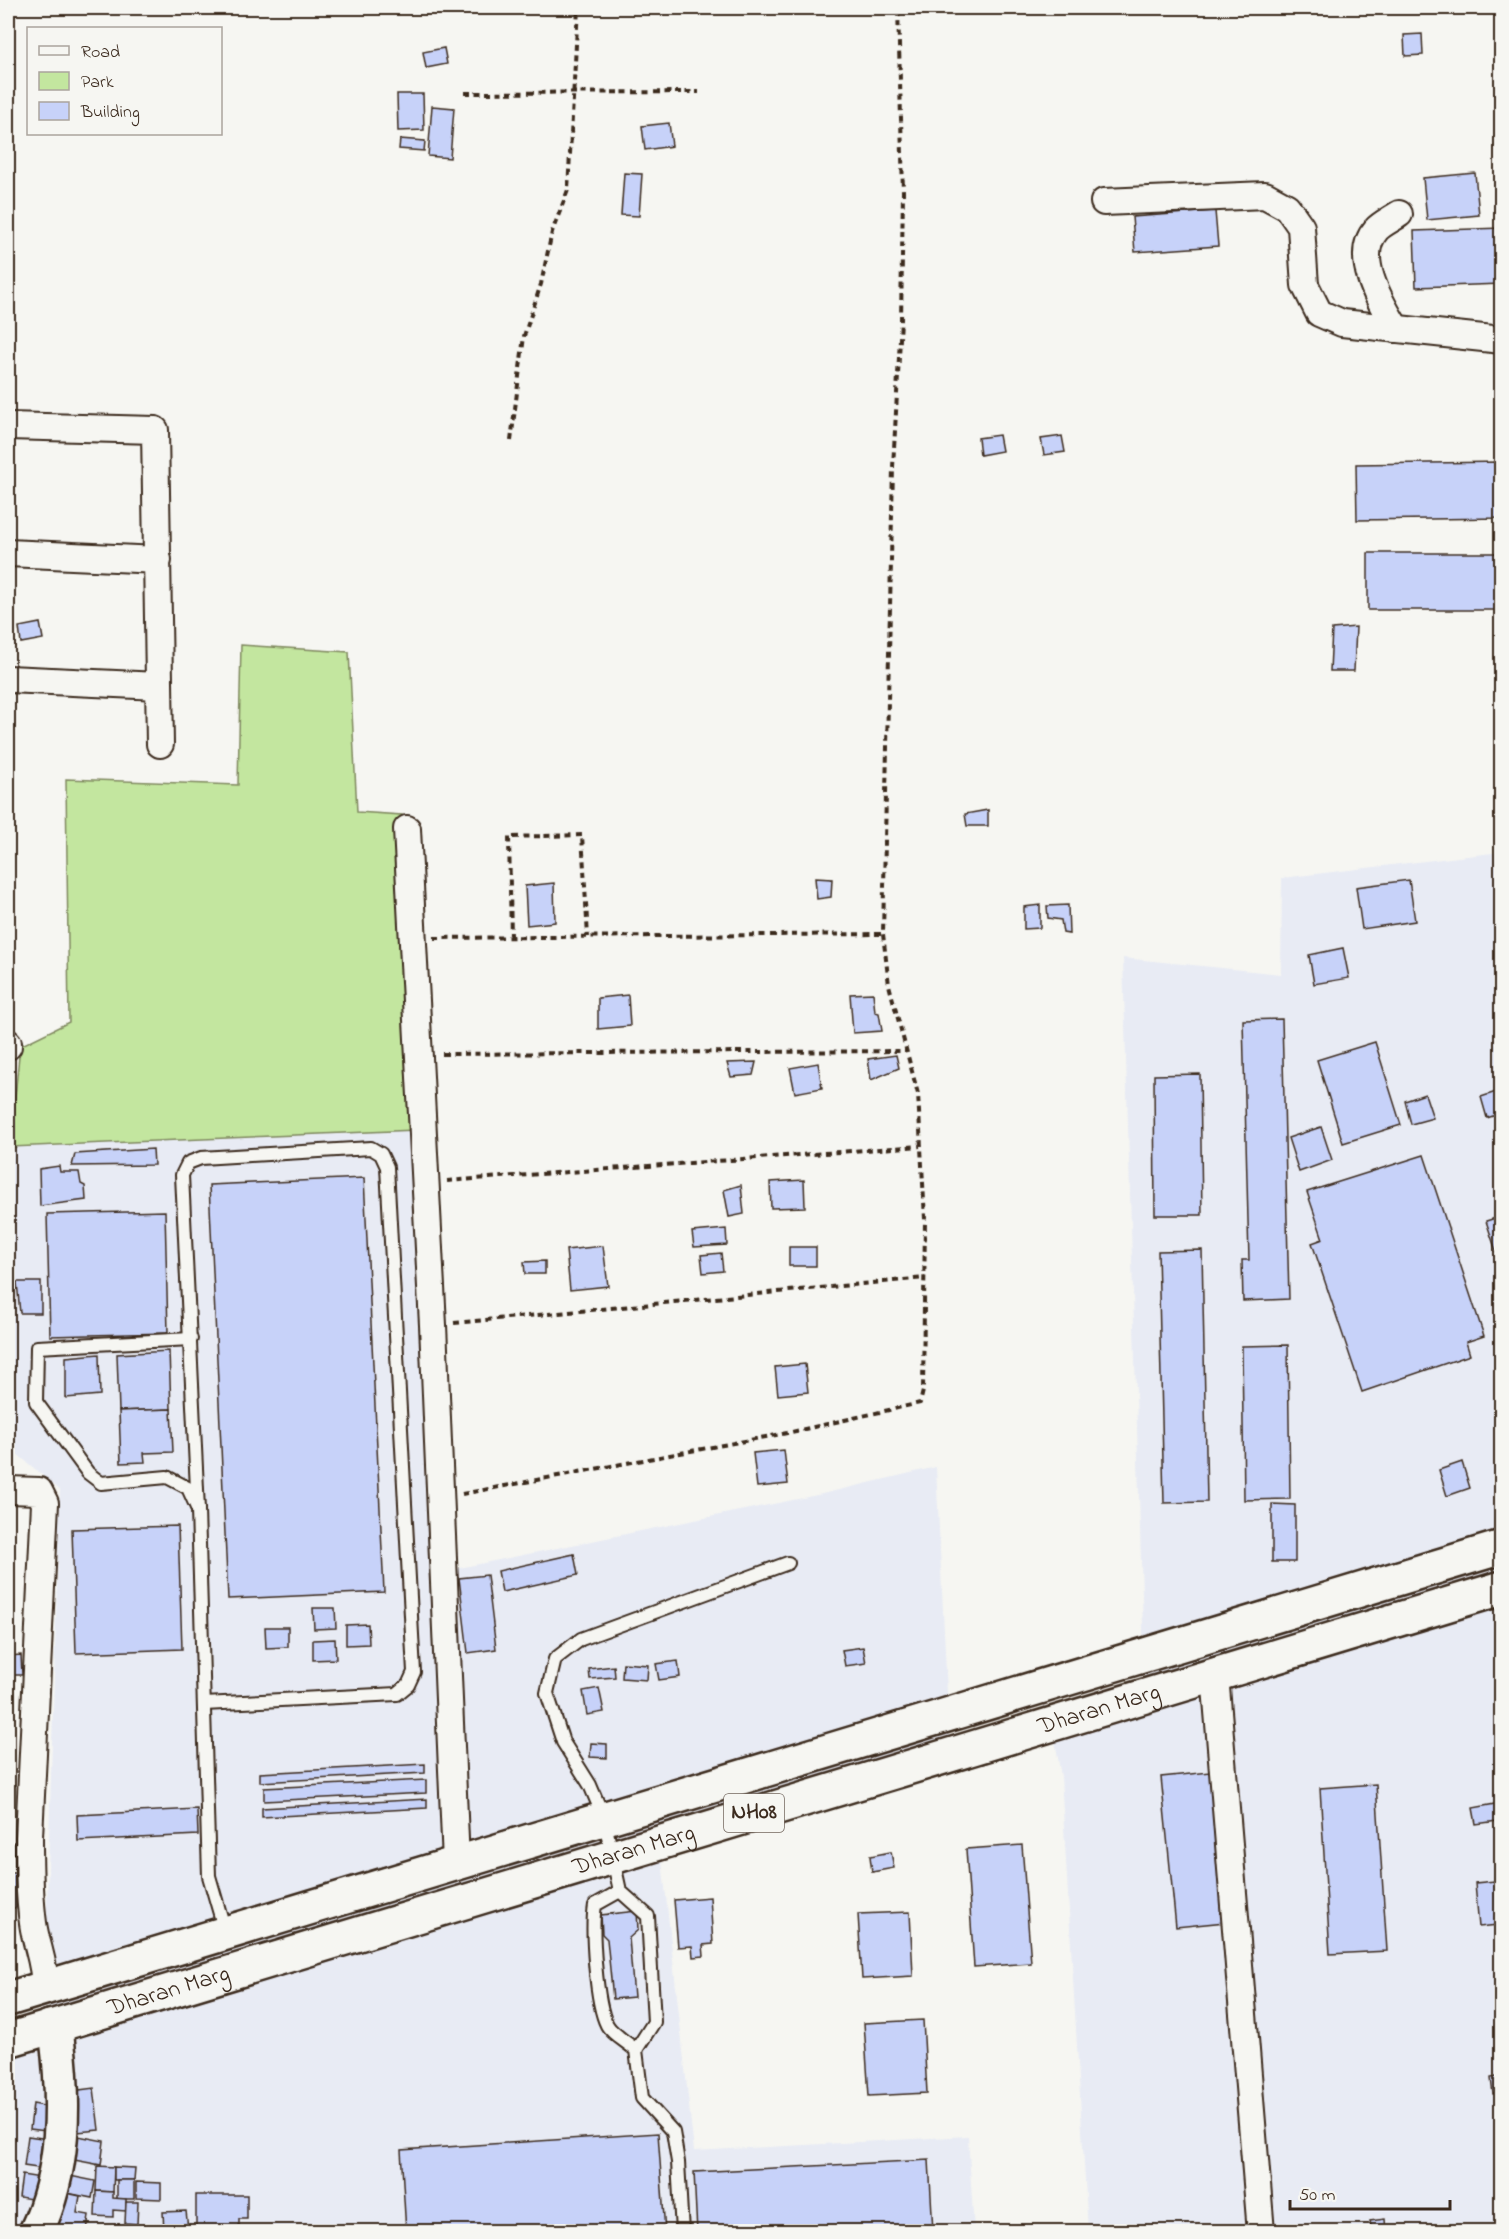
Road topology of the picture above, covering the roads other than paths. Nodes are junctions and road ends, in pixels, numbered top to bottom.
1 (1104, 202) dead end
2 (1399, 214) dead end
3 (1396, 329) junction
4 (1502, 340) edge
5 (8, 426) edge
6 (8, 553) edge
7 (158, 560) junction
8 (8, 679) edge
9 (159, 686) junction
10 (160, 744) dead end
11 (407, 829) dead end
12 (191, 1339) junction
13 (8, 1490) edge
14 (198, 1510) junction
15 (1502, 1547) edge
16 (788, 1563) dead end
17 (1502, 1588) edge
18 (1215, 1675) junction
19 (204, 1704) junction
20 (604, 1818) junction
21 (614, 1856) junction
22 (456, 1863) junction
23 (620, 1891) junction
24 (225, 1932) junction
25 (45, 1988) junction
26 (8, 2000) edge
27 (50, 2027) junction
28 (8, 2040) edge
29 (636, 2050) junction
30 (36, 2232) edge
31 (682, 2232) edge
32 (1261, 2232) edge

1 - 3 street
2 - 3 street
3 - 4 street
5 - 7 street
6 - 7 street
7 - 9 street
8 - 9 street
9 - 10 street
11 - 22 street
12 - 14 lane
12 - 14 lane
12 - 19 lane
13 - 25 street
14 - 19 lane
15 - 20 main road, Dharan Marg / NH08
16 - 20 lane
17 - 18 main road, Dharan Marg / NH08
18 - 21 main road, Dharan Marg / NH08
18 - 32 street
19 - 24 lane
20 - 21 lane
20 - 22 main road, Dharan Marg / NH08
21 - 23 lane
21 - 27 main road, Dharan Marg / NH08
22 - 24 main road, Dharan Marg / NH08
23 - 29 lane
23 - 29 lane
24 - 25 main road, Dharan Marg / NH08
25 - 26 main road, Dharan Marg / NH08
27 - 28 main road, Dharan Marg / NH08
27 - 30 main road
29 - 31 lane

